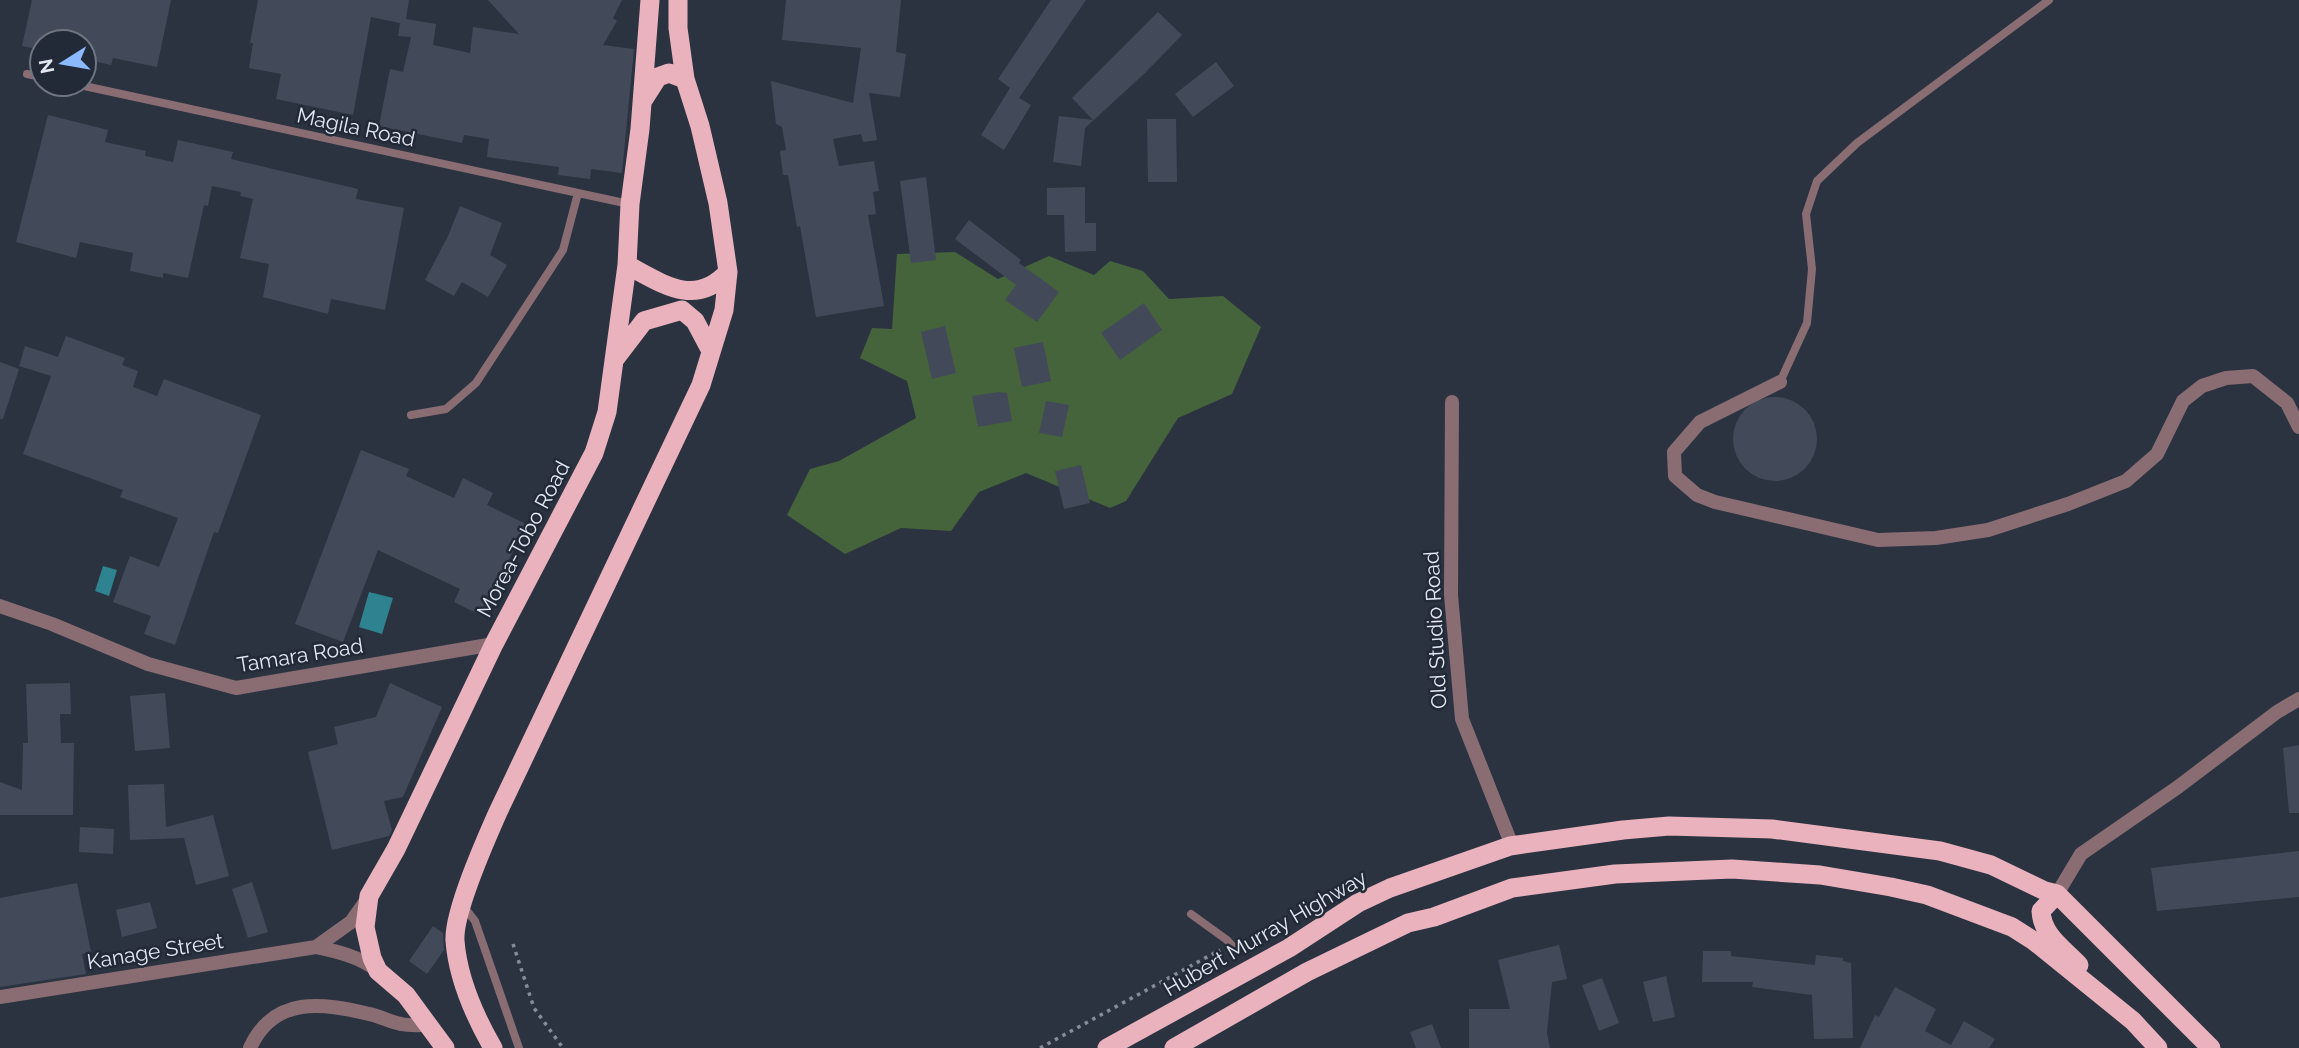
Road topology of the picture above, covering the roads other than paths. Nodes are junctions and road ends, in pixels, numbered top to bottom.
1 (650, 0) edge
2 (678, 0) edge
3 (2049, 0) edge
4 (684, 79) junction
5 (98, 89) edge
6 (642, 103) junction
7 (578, 193) junction
8 (629, 204) junction
9 (627, 265) junction
10 (728, 272) junction
11 (711, 351) junction
12 (615, 359) junction
13 (1780, 382) joint
14 (1452, 402) dead end
15 (411, 415) dead end
16 (2299, 427) edge
17 (0, 606) edge
18 (494, 644) junction
19 (2299, 699) edge
20 (1510, 846) junction
21 (2057, 894) junction
22 (369, 896) junction
23 (463, 905) junction
24 (1191, 914) dead end
25 (316, 947) junction
26 (1235, 949) dead end
27 (378, 971) junction
28 (0, 997) edge
29 (2133, 1021) junction
30 (429, 1025) junction
31 (1133, 1043) edge
32 (250, 1048) edge
33 (444, 1048) edge
34 (492, 1048) edge
35 (519, 1048) edge
36 (1107, 1048) edge
37 (1174, 1048) edge
38 (2158, 1048) edge
39 (2211, 1048) edge

1 - 6 highway, Morea-Tobo Road
2 - 4 highway
3 - 13 lane
4 - 6 highway
4 - 10 highway
5 - 7 lane, Magila Road
6 - 8 highway, Morea-Tobo Road
7 - 8 lane, Magila Road
7 - 15 lane
8 - 9 highway, Morea-Tobo Road
9 - 10 highway
9 - 12 highway, Morea-Tobo Road
10 - 11 highway
11 - 12 highway
11 - 23 highway
12 - 18 highway, Morea-Tobo Road
13 - 16 street
14 - 20 street, Old Studio Road
17 - 18 street, Tamara Road
18 - 22 highway, Morea-Tobo Road
19 - 21 street
20 - 21 highway, Hubert Murray Highway
20 - 31 highway, Hubert Murray Highway
21 - 29 highway
21 - 39 highway, Hubert Murray Highway
22 - 25 street, Kanage Street
22 - 27 highway, Morea-Tobo Road
23 - 34 highway
23 - 35 lane
24 - 26 lane
25 - 27 street, Kanage Street
25 - 28 street, Kanage Street
27 - 30 highway, Morea-Tobo Road
29 - 37 highway
29 - 38 highway
30 - 32 street
30 - 33 highway, Morea-Tobo Road
31 - 36 highway, Hubert Murray Highway

